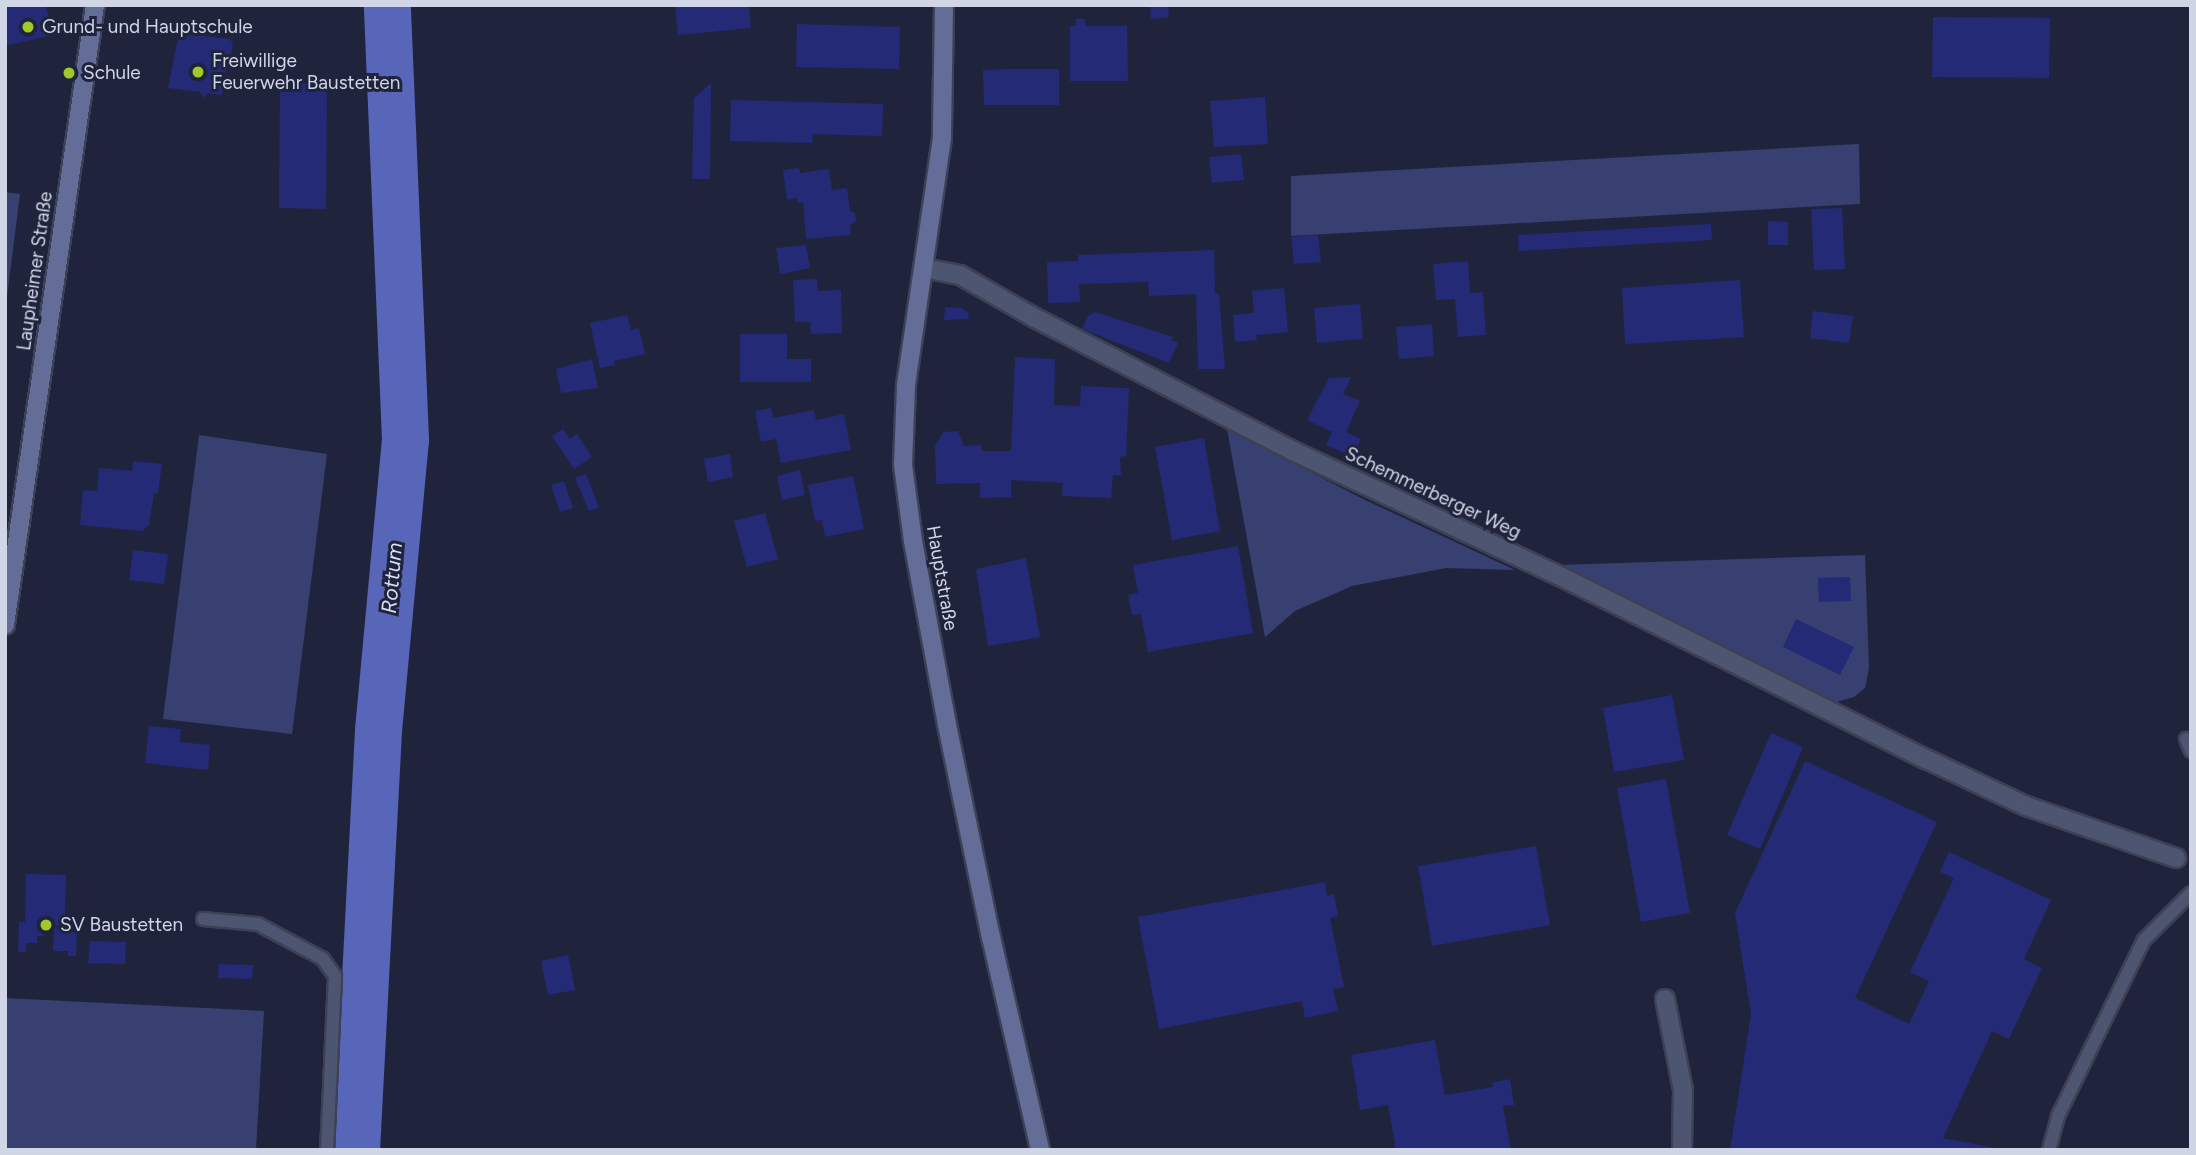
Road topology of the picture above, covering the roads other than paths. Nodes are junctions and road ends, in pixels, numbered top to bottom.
1 (95, 5) edge
2 (944, 5) edge
3 (924, 268) junction
4 (5, 625) edge
5 (2176, 858) dead end
6 (2191, 893) edge
7 (203, 919) dead end
8 (1665, 999) dead end
9 (327, 1150) edge
10 (1040, 1150) edge
11 (1682, 1150) edge
12 (2049, 1150) edge

1 - 4 main road, Laupheimer Straße
2 - 3 main road, Hauptstraße
3 - 5 street, Schemmerberger Weg
3 - 10 main road, Hauptstraße
6 - 12 lane
7 - 9 lane
8 - 11 street

